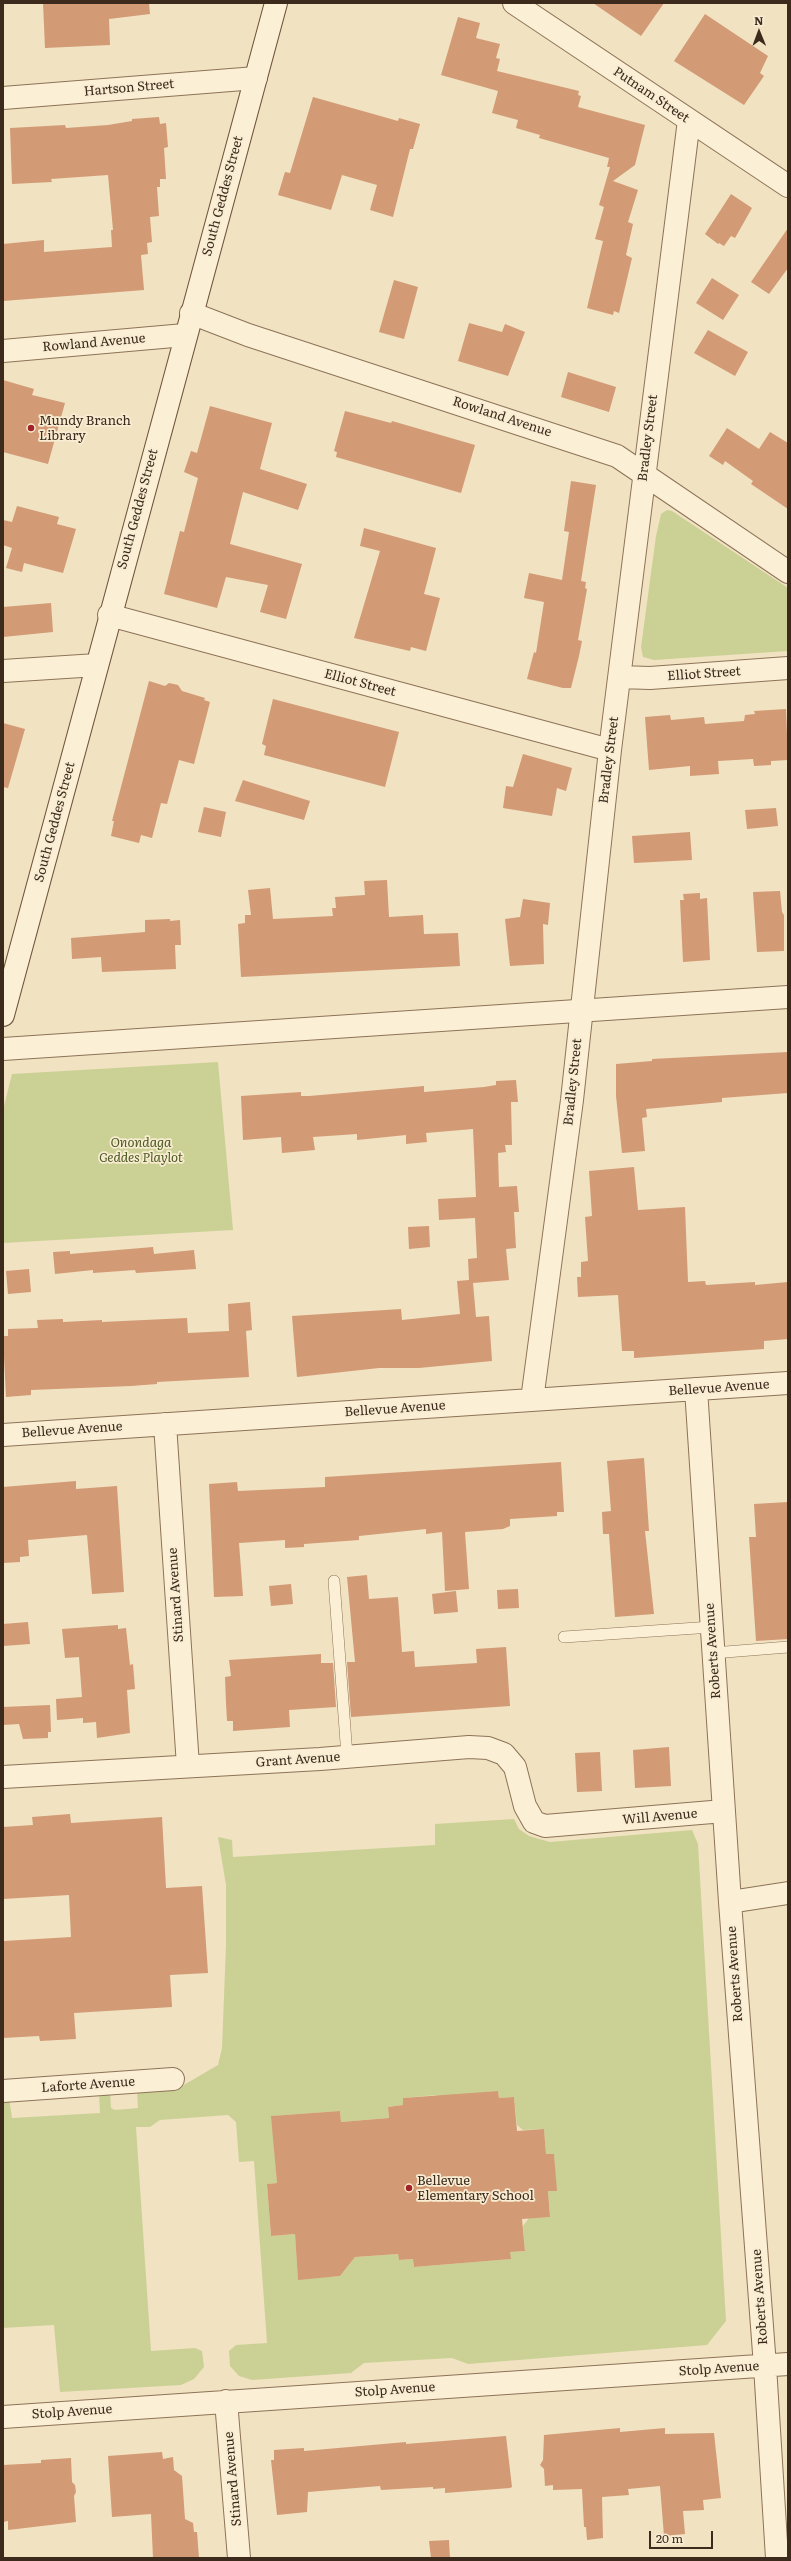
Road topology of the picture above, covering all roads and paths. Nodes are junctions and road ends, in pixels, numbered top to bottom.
1 (276, 3) edge
2 (514, 3) edge
3 (256, 78) junction
4 (3, 98) edge
5 (689, 120) junction
6 (788, 186) edge
7 (191, 313) junction
8 (185, 335) junction
9 (3, 351) edge
10 (644, 475) junction
11 (788, 572) edge
12 (110, 615) junction
13 (97, 664) junction
14 (788, 668) edge
15 (3, 671) edge
16 (620, 677) junction
17 (610, 750) junction
18 (788, 997) edge
19 (581, 1011) junction
20 (3, 1015) edge
21 (3, 1049) edge
22 (788, 1383) edge
23 (696, 1389) junction
24 (532, 1400) junction
25 (165, 1424) junction
26 (3, 1435) edge
27 (334, 1581) dead end
28 (712, 1627) junction
29 (564, 1637) dead end
30 (788, 1647) edge
31 (713, 1653) junction
32 (347, 1756) junction
33 (188, 1766) junction
34 (3, 1777) edge
35 (724, 1811) junction
36 (546, 1826) joint
37 (788, 1893) edge
38 (730, 1902) junction
39 (173, 2079) dead end
40 (3, 2091) edge
41 (788, 2364) edge
42 (765, 2366) junction
43 (226, 2400) junction
44 (3, 2417) edge
45 (239, 2558) edge
46 (777, 2558) edge

1 - 3 street, South Geddes Street
2 - 5 street, Putnam Street
3 - 4 street, Hartson Street
3 - 7 street, South Geddes Street
5 - 6 street, Putnam Street
5 - 10 street, Bradley Street
7 - 8 street, South Geddes Street
7 - 10 street, Rowland Avenue
8 - 9 street, Rowland Avenue
8 - 12 street, South Geddes Street
10 - 11 street, Rowland Avenue
10 - 16 street, Bradley Street
12 - 13 street, South Geddes Street
12 - 17 street, Elliot Street
13 - 15 street
13 - 20 street, South Geddes Street
14 - 16 street, Elliot Street
16 - 17 street, Bradley Street
17 - 19 street, Bradley Street
18 - 19 street
19 - 21 street
19 - 24 street, Bradley Street
22 - 23 street, Bellevue Avenue
23 - 24 street, Bellevue Avenue
23 - 28 street, Roberts Avenue
24 - 25 street, Bellevue Avenue
25 - 26 street, Bellevue Avenue
25 - 33 street, Stinard Avenue
27 - 32 lane
28 - 29 lane
28 - 31 street, Roberts Avenue
30 - 31 lane
31 - 35 street, Roberts Avenue
32 - 33 street, Grant Avenue
32 - 36 street, Grant Avenue
33 - 34 street, Grant Avenue
35 - 36 street, Will Avenue
35 - 38 street, Roberts Avenue
37 - 38 street
38 - 42 street, Roberts Avenue
39 - 40 street, Laforte Avenue
41 - 42 street, Stolp Avenue
42 - 43 street, Stolp Avenue
42 - 46 street, Roberts Avenue
43 - 44 street, Stolp Avenue
43 - 45 street, Stinard Avenue

